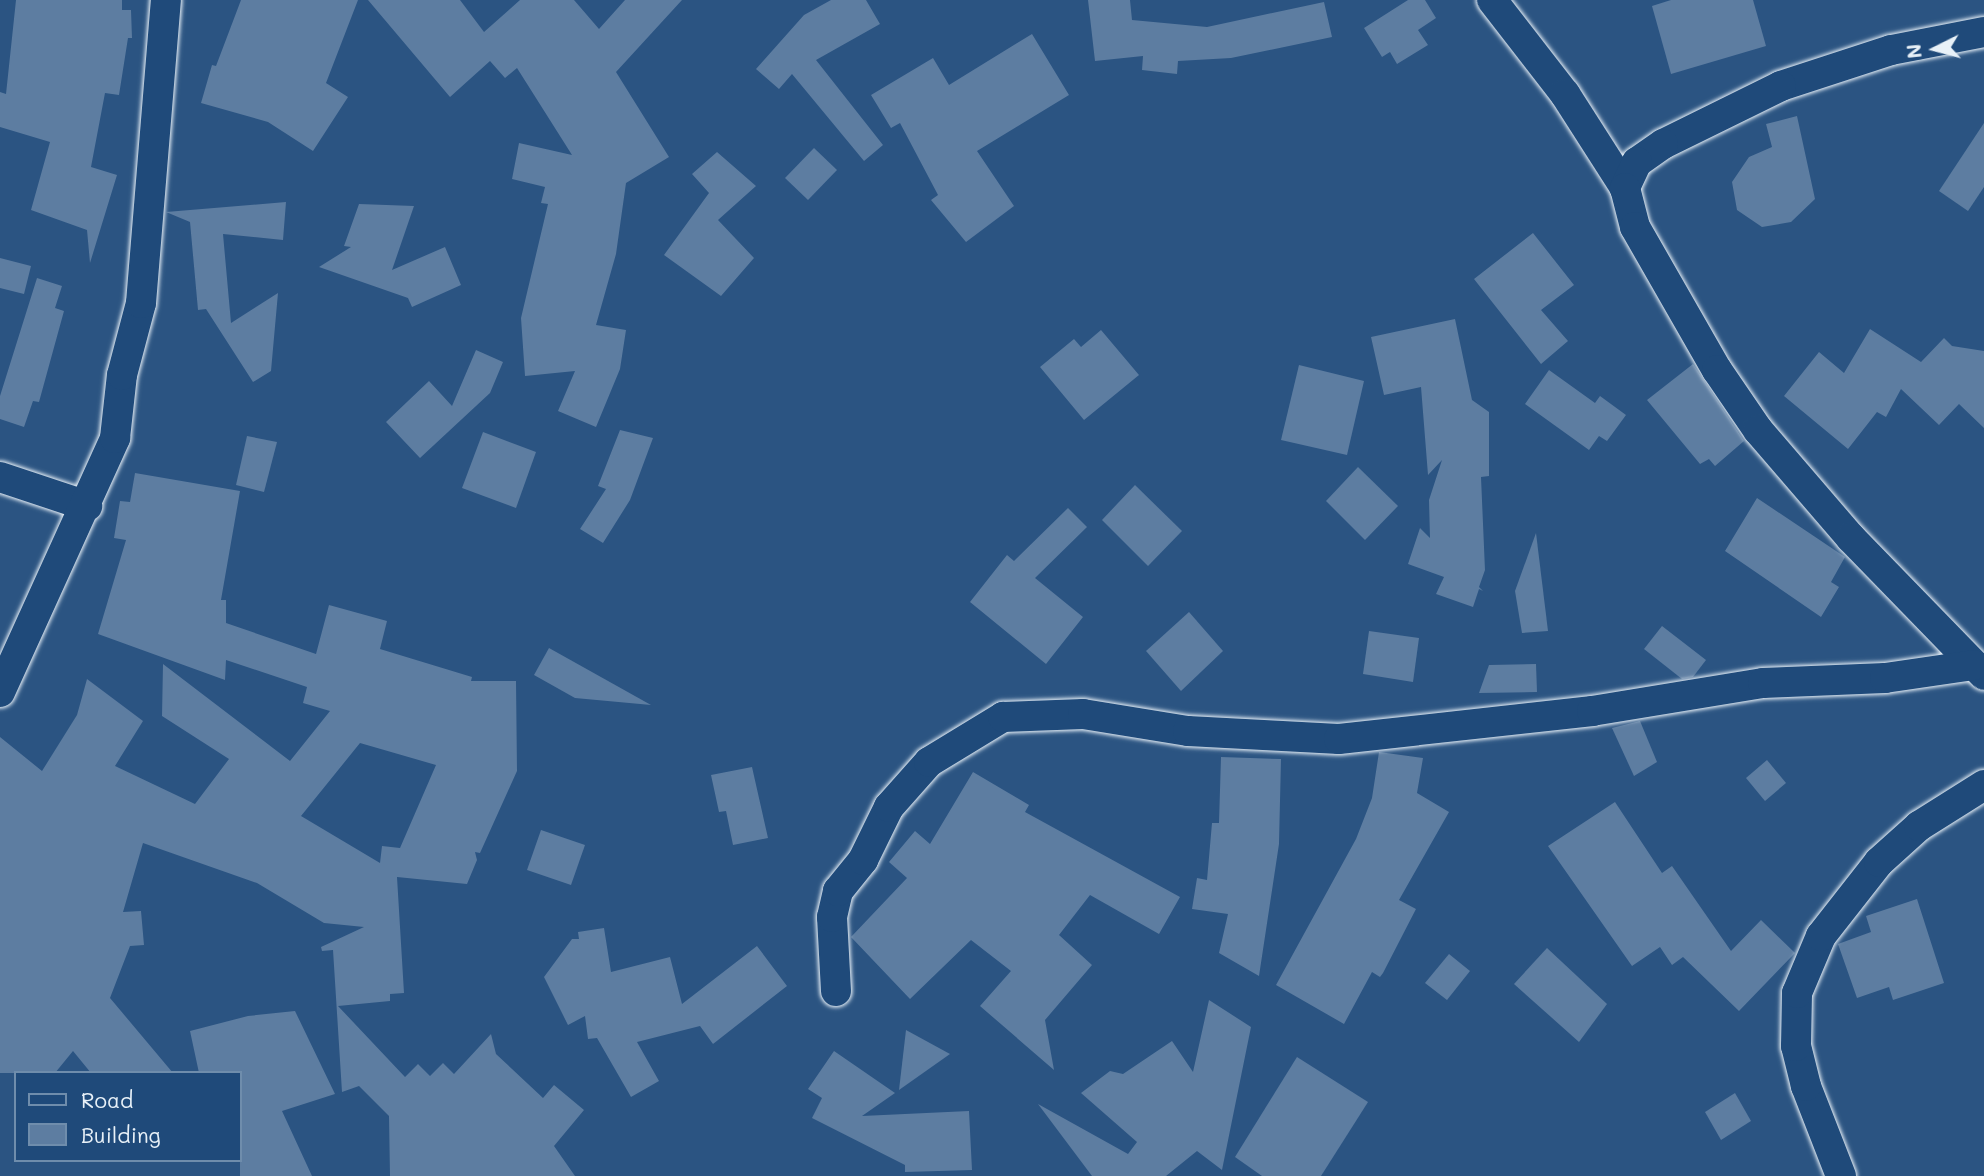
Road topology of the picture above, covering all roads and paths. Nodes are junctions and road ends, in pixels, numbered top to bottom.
1 (166, 0) edge
2 (1492, 0) edge
3 (1984, 32) edge
4 (1625, 188) junction
5 (0, 477) edge
6 (87, 506) junction
7 (1979, 670) edge
8 (0, 692) edge
9 (1984, 785) edge
10 (836, 991) dead end
11 (1841, 1176) edge

1 - 6 street
2 - 4 street
3 - 4 street
4 - 7 street
5 - 6 street
6 - 8 street
7 - 10 street
9 - 11 street

